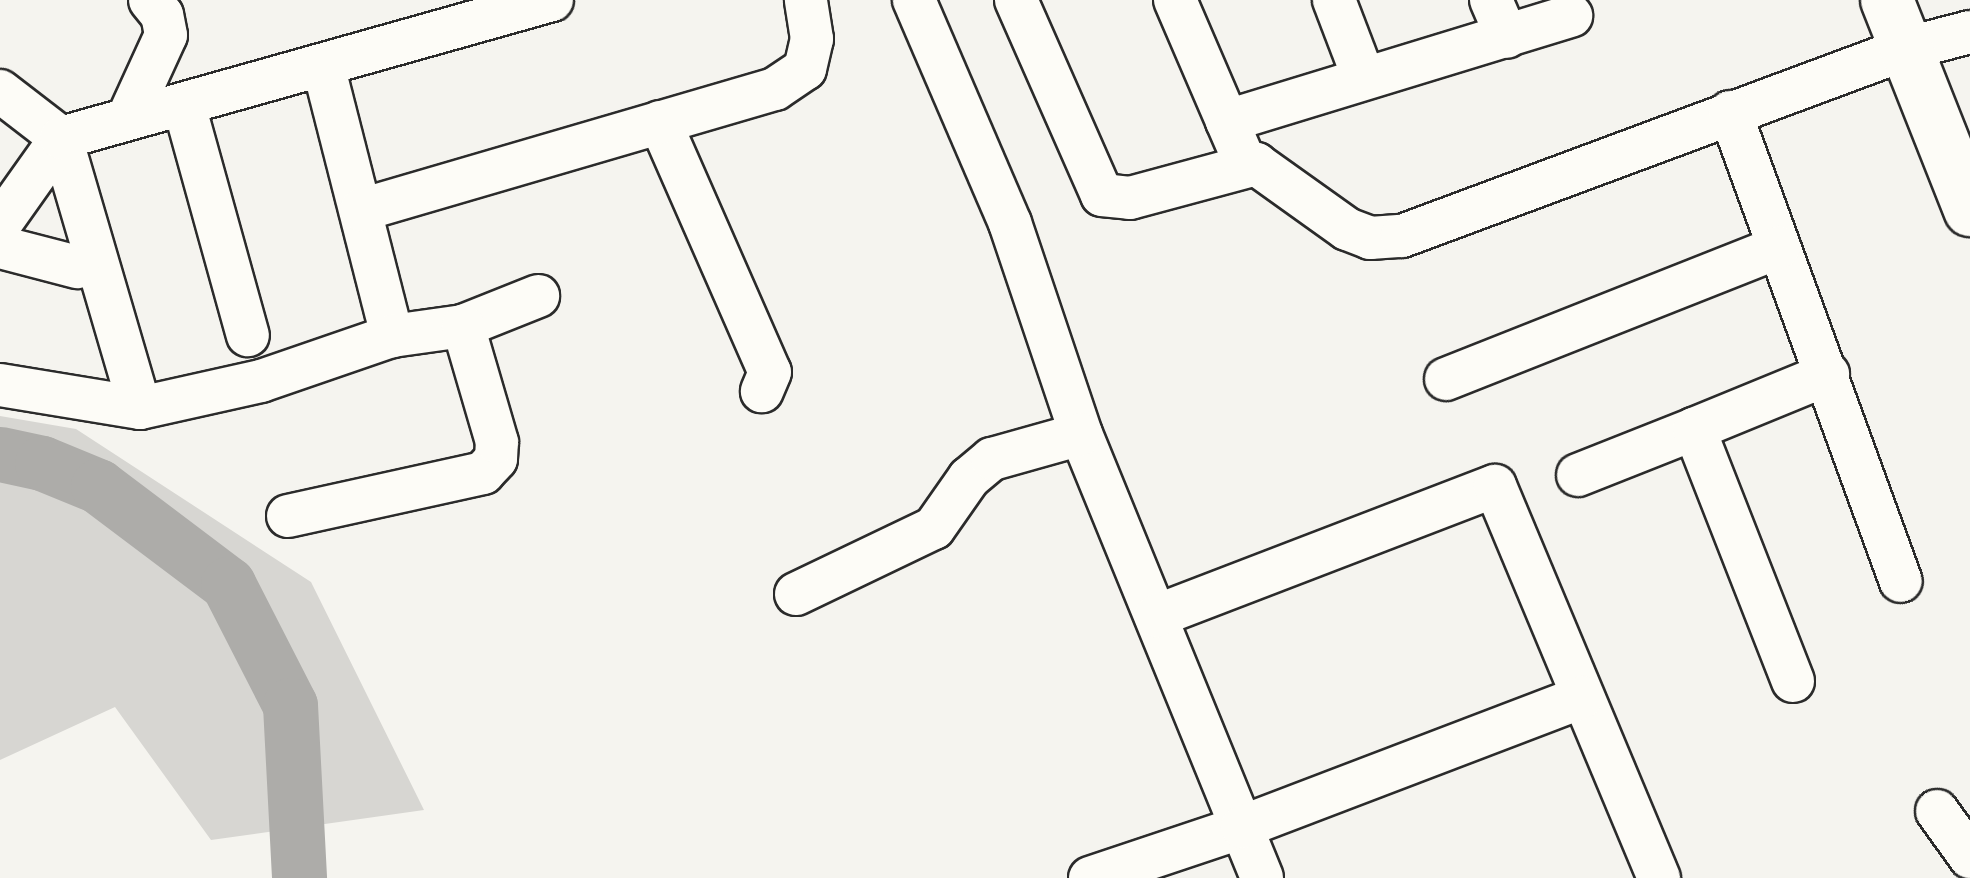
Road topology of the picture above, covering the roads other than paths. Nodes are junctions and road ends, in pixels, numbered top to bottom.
1 (150, 0) edge
2 (552, 0) edge
3 (806, 0) edge
4 (914, 0) edge
5 (1016, 0) edge
6 (1175, 0) edge
7 (1334, 0) edge
8 (1887, 0) edge
9 (1571, 16) dead end
10 (1499, 19) edge
11 (1970, 32) edge
12 (1905, 49) junction
13 (323, 65) junction
14 (1363, 76) junction
15 (0, 92) edge
16 (184, 104) junction
17 (1730, 112) junction
18 (128, 118) junction
19 (660, 122) junction
20 (1227, 122) junction
21 (62, 138) junction
22 (1246, 165) junction
23 (361, 210) junction
24 (1970, 210) edge
25 (0, 224) edge
26 (0, 247) edge
27 (1779, 247) junction
28 (77, 266) dead end
29 (538, 296) dead end
30 (463, 326) junction
31 (248, 335) dead end
32 (392, 336) junction
33 (1828, 374) junction
34 (1446, 379) dead end
35 (0, 385) edge
36 (762, 392) dead end
37 (140, 408) junction
38 (1694, 429) junction
39 (1081, 434) junction
40 (1578, 476) dead end
41 (288, 516) dead end
42 (1900, 581) dead end
43 (796, 594) dead end
44 (1156, 616) junction
45 (1794, 681) dead end
46 (1582, 696) junction
47 (1937, 811) dead end
48 (1242, 827) junction
49 (1970, 856) edge
50 (1090, 878) edge
51 (1262, 878) edge
52 (1659, 878) edge

1 - 18 street
2 - 13 street
3 - 19 street
4 - 39 street
5 - 22 street
6 - 20 street
7 - 14 street
8 - 12 main road
9 - 10 street
10 - 14 street
11 - 12 street
12 - 17 street
12 - 24 main road
13 - 16 street
13 - 23 street
14 - 20 street
15 - 21 street
16 - 18 street
16 - 31 street
17 - 22 street
17 - 27 street
18 - 21 street
19 - 23 street
19 - 36 street
20 - 22 street
21 - 25 street
21 - 37 street
23 - 32 street
26 - 28 street
27 - 33 street
27 - 34 street
29 - 30 street
30 - 32 street
30 - 41 street
32 - 37 street
33 - 38 street
33 - 42 street
35 - 37 street
38 - 40 street
38 - 45 street
39 - 43 street
39 - 44 street
44 - 46 street
44 - 48 street
46 - 48 street
46 - 52 street
47 - 49 street
48 - 50 street
48 - 51 street

